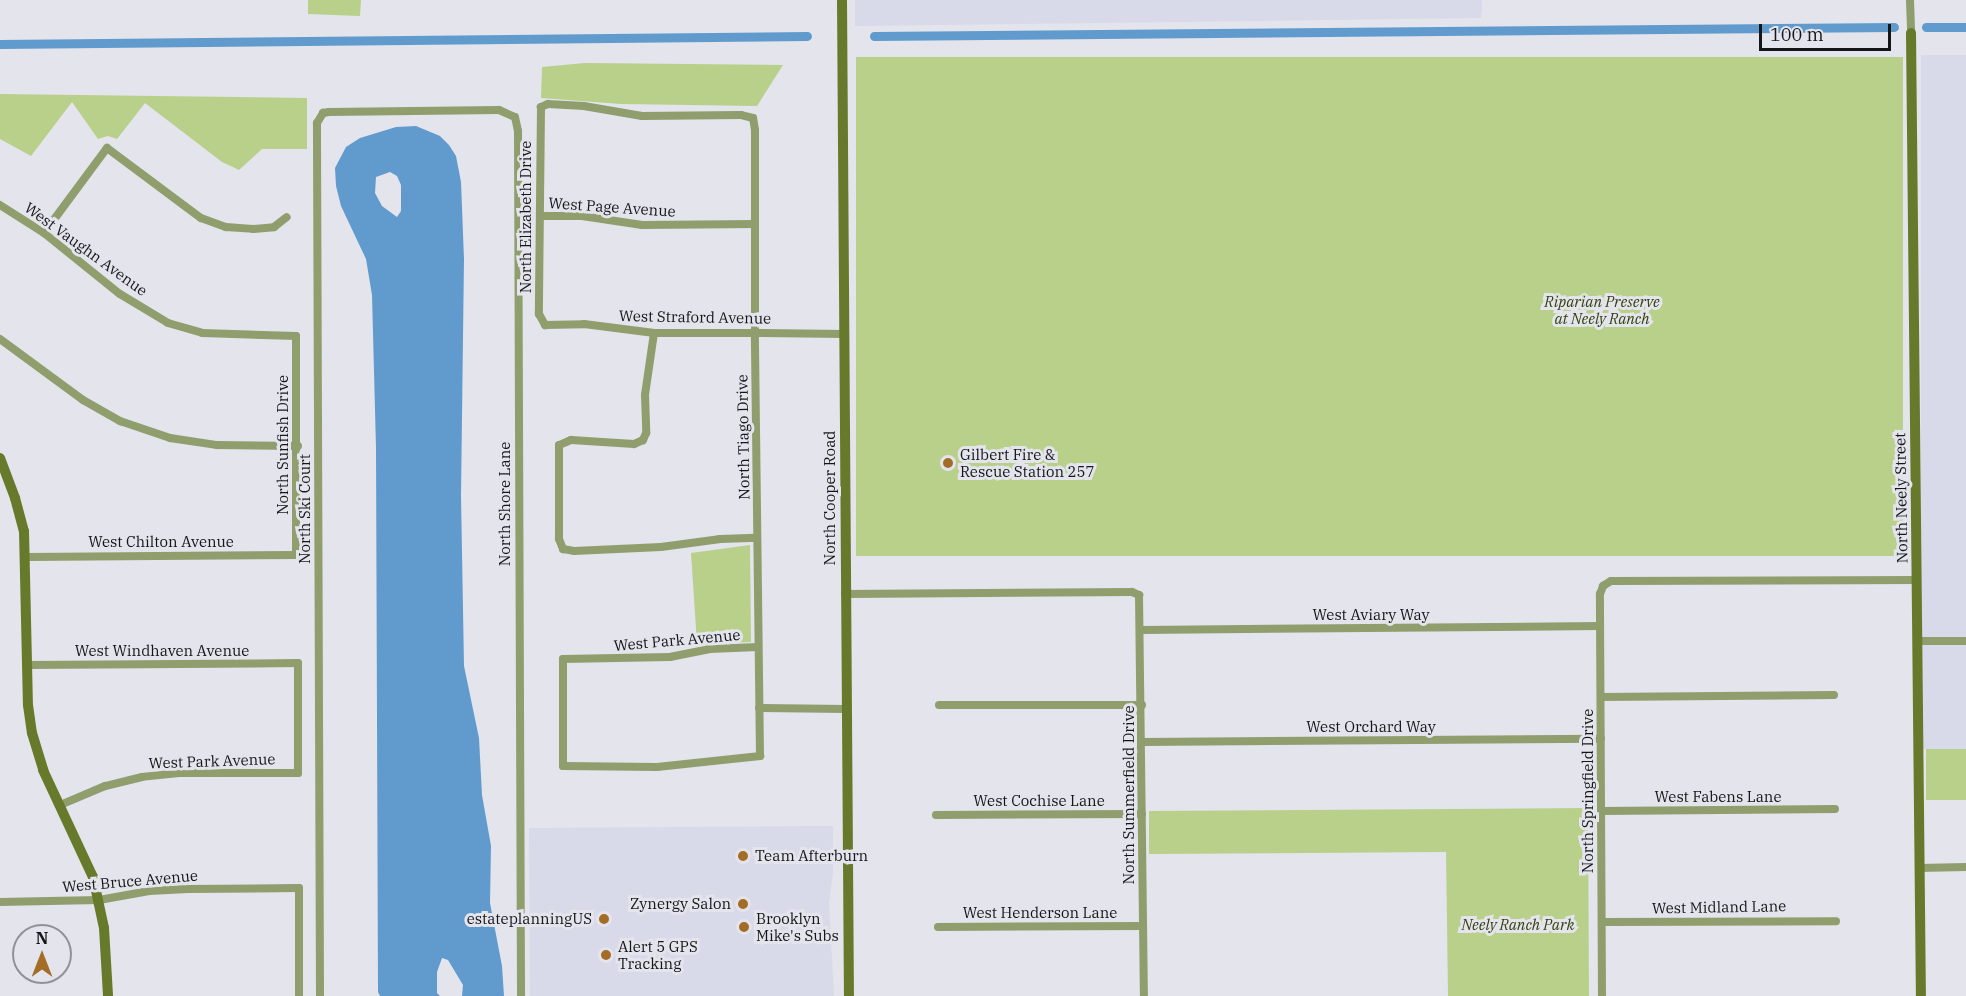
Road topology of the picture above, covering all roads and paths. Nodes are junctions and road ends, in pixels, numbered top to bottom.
1 (842, 0) edge
2 (1910, 0) edge
3 (1911, 33) joint
4 (541, 107) joint
5 (412, 111) joint
6 (0, 205) edge
7 (540, 216) junction
8 (287, 217) dead end
9 (755, 224) junction
10 (44, 233) junction
11 (544, 325) joint
12 (654, 333) junction
13 (755, 333) junction
14 (844, 334) junction
15 (296, 336) joint
16 (0, 339) edge
17 (298, 446) junction
18 (2, 462) edge
19 (757, 538) junction
20 (296, 555) joint
21 (26, 557) junction
22 (1917, 580) junction
23 (845, 594) junction
24 (1600, 626) junction
25 (1141, 630) junction
26 (1917, 641) junction
27 (1966, 641) edge
28 (758, 647) junction
29 (27, 665) junction
30 (1834, 695) dead end
31 (1601, 696) junction
32 (939, 705) dead end
33 (1142, 705) junction
34 (759, 708) junction
35 (846, 709) junction
36 (1601, 739) junction
37 (1142, 742) junction
38 (760, 756) joint
39 (298, 773) joint
40 (60, 805) junction
41 (1834, 809) dead end
42 (1601, 811) junction
43 (1142, 814) junction
44 (936, 815) dead end
45 (1966, 867) edge
46 (1919, 868) junction
47 (99, 900) junction
48 (0, 902) edge
49 (1836, 921) dead end
50 (1602, 922) junction
51 (1143, 926) junction
52 (938, 927) dead end
53 (108, 996) edge
54 (299, 996) edge
55 (320, 996) edge
56 (521, 996) edge
57 (849, 996) edge
58 (1143, 996) edge
59 (1602, 996) edge
60 (1921, 996) edge

1 - 14 street, North Cooper Road
2 - 3 street, North Neely Street
3 - 22 street, North Neely Street
4 - 7 street, North Elizabeth Drive
4 - 9 street, North Tiago Drive
5 - 55 street, North Ski Court
5 - 56 street, North Shore Lane
6 - 10 street, West Vaughn Avenue
7 - 9 street, West Page Avenue
7 - 11 street, North Elizabeth Drive
8 - 10 street
9 - 13 street, North Tiago Drive
10 - 15 street, West Vaughn Avenue
11 - 12 street, West Straford Avenue
12 - 13 street, West Straford Avenue
12 - 19 street
13 - 14 street, West Straford Avenue
13 - 19 street, North Tiago Drive
14 - 23 street, North Cooper Road
15 - 17 street, North Sunfish Drive
16 - 17 street
17 - 20 street, North Sunfish Drive
18 - 21 street
19 - 28 street, North Tiago Drive
20 - 21 street, West Chilton Avenue
21 - 29 street
22 - 24 street, North Springfield Drive
22 - 26 street, North Neely Street
23 - 25 street, North Summerfield Drive
23 - 35 street, North Cooper Road
24 - 25 street, West Aviary Way
24 - 31 street, North Springfield Drive
25 - 33 street, North Summerfield Drive
26 - 27 street
26 - 46 street, North Neely Street
28 - 34 street, North Tiago Drive
28 - 38 street, West Park Avenue
29 - 39 street, West Windhaven Avenue
29 - 40 street
30 - 31 street
31 - 36 street, North Springfield Drive
32 - 33 street
33 - 37 street, North Summerfield Drive
34 - 35 street
34 - 38 street, North Tiago Drive
35 - 57 street, North Cooper Road
36 - 37 street, West Orchard Way
36 - 42 street, North Springfield Drive
37 - 43 street, North Summerfield Drive
39 - 40 street, West Park Avenue
40 - 47 street
41 - 42 street, West Fabens Lane
42 - 50 street, North Springfield Drive
43 - 44 street, West Cochise Lane
43 - 51 street, North Summerfield Drive
45 - 46 street
46 - 60 street, North Neely Street
47 - 48 street, West Bruce Avenue
47 - 53 street
47 - 54 street, West Bruce Avenue
49 - 50 street, West Midland Lane
50 - 59 street, North Springfield Drive
51 - 52 street, West Henderson Lane
51 - 58 street, North Summerfield Drive

